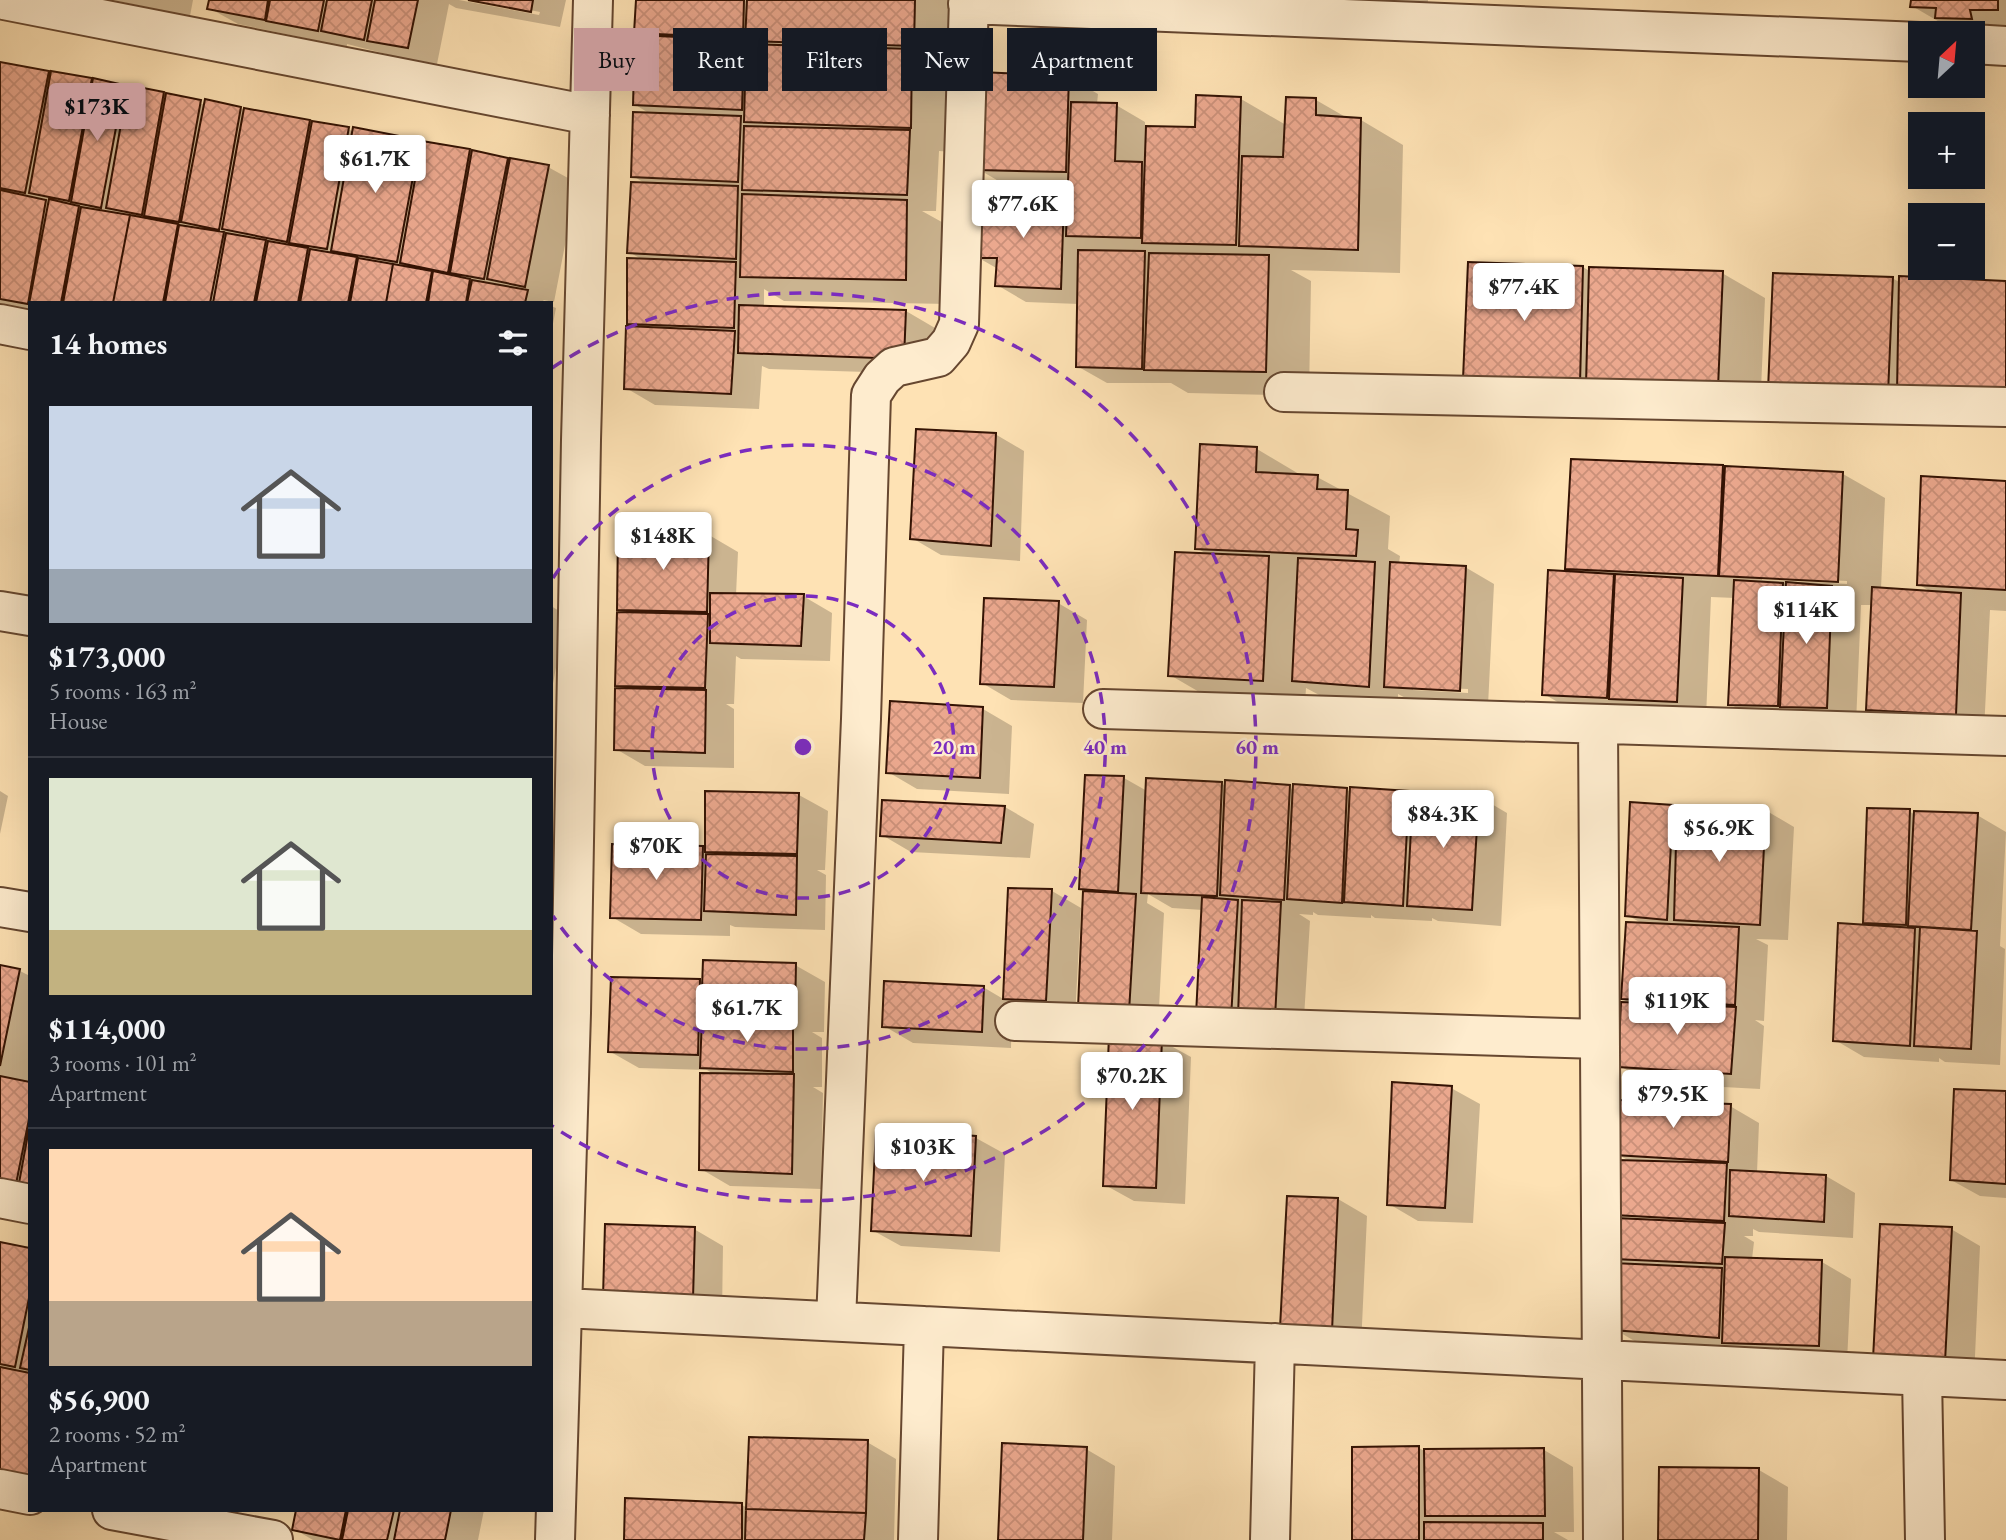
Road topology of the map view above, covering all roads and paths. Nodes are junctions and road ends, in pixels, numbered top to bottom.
1 (4, 0) edge
2 (593, 0) edge
3 (969, 2) edge
4 (1908, 41) edge
5 (1985, 45) edge
6 (2006, 46) edge
7 (590, 115) junction
8 (0, 324) edge
9 (28, 330) edge
10 (1284, 392) dead end
11 (2006, 407) edge
12 (566, 437) edge
13 (0, 611) edge
14 (28, 616) edge
15 (1103, 709) dead end
16 (564, 718) edge
17 (1598, 724) junction
18 (2006, 736) edge
19 (0, 907) edge
20 (28, 912) edge
21 (561, 1011) edge
22 (1015, 1021) dead end
23 (1599, 1038) junction
24 (0, 1198) edge
25 (28, 1204) edge
26 (557, 1307) edge
27 (836, 1321) junction
28 (924, 1326) junction
29 (1275, 1343) junction
30 (1602, 1360) junction
31 (1922, 1376) junction
32 (2006, 1380) edge
33 (0, 1489) edge
34 (28, 1495) edge
35 (123, 1512) edge
36 (273, 1540) edge
37 (555, 1540) edge
38 (918, 1540) edge
39 (1270, 1540) edge
40 (1603, 1540) edge
41 (1925, 1540) edge

1 - 7 street
2 - 7 street
3 - 4 street
3 - 27 street
5 - 6 street
7 - 12 street
8 - 9 street
10 - 11 street
12 - 16 street
13 - 14 street
15 - 17 street
16 - 21 street
17 - 18 street
17 - 23 street
19 - 20 street
21 - 26 street
22 - 23 street
23 - 30 street
24 - 25 street
26 - 27 street
26 - 37 street
27 - 28 street
28 - 29 street
28 - 38 street
29 - 30 street
29 - 39 street
30 - 31 street
30 - 40 street
31 - 32 street
31 - 41 street
33 - 34 street
35 - 36 street

